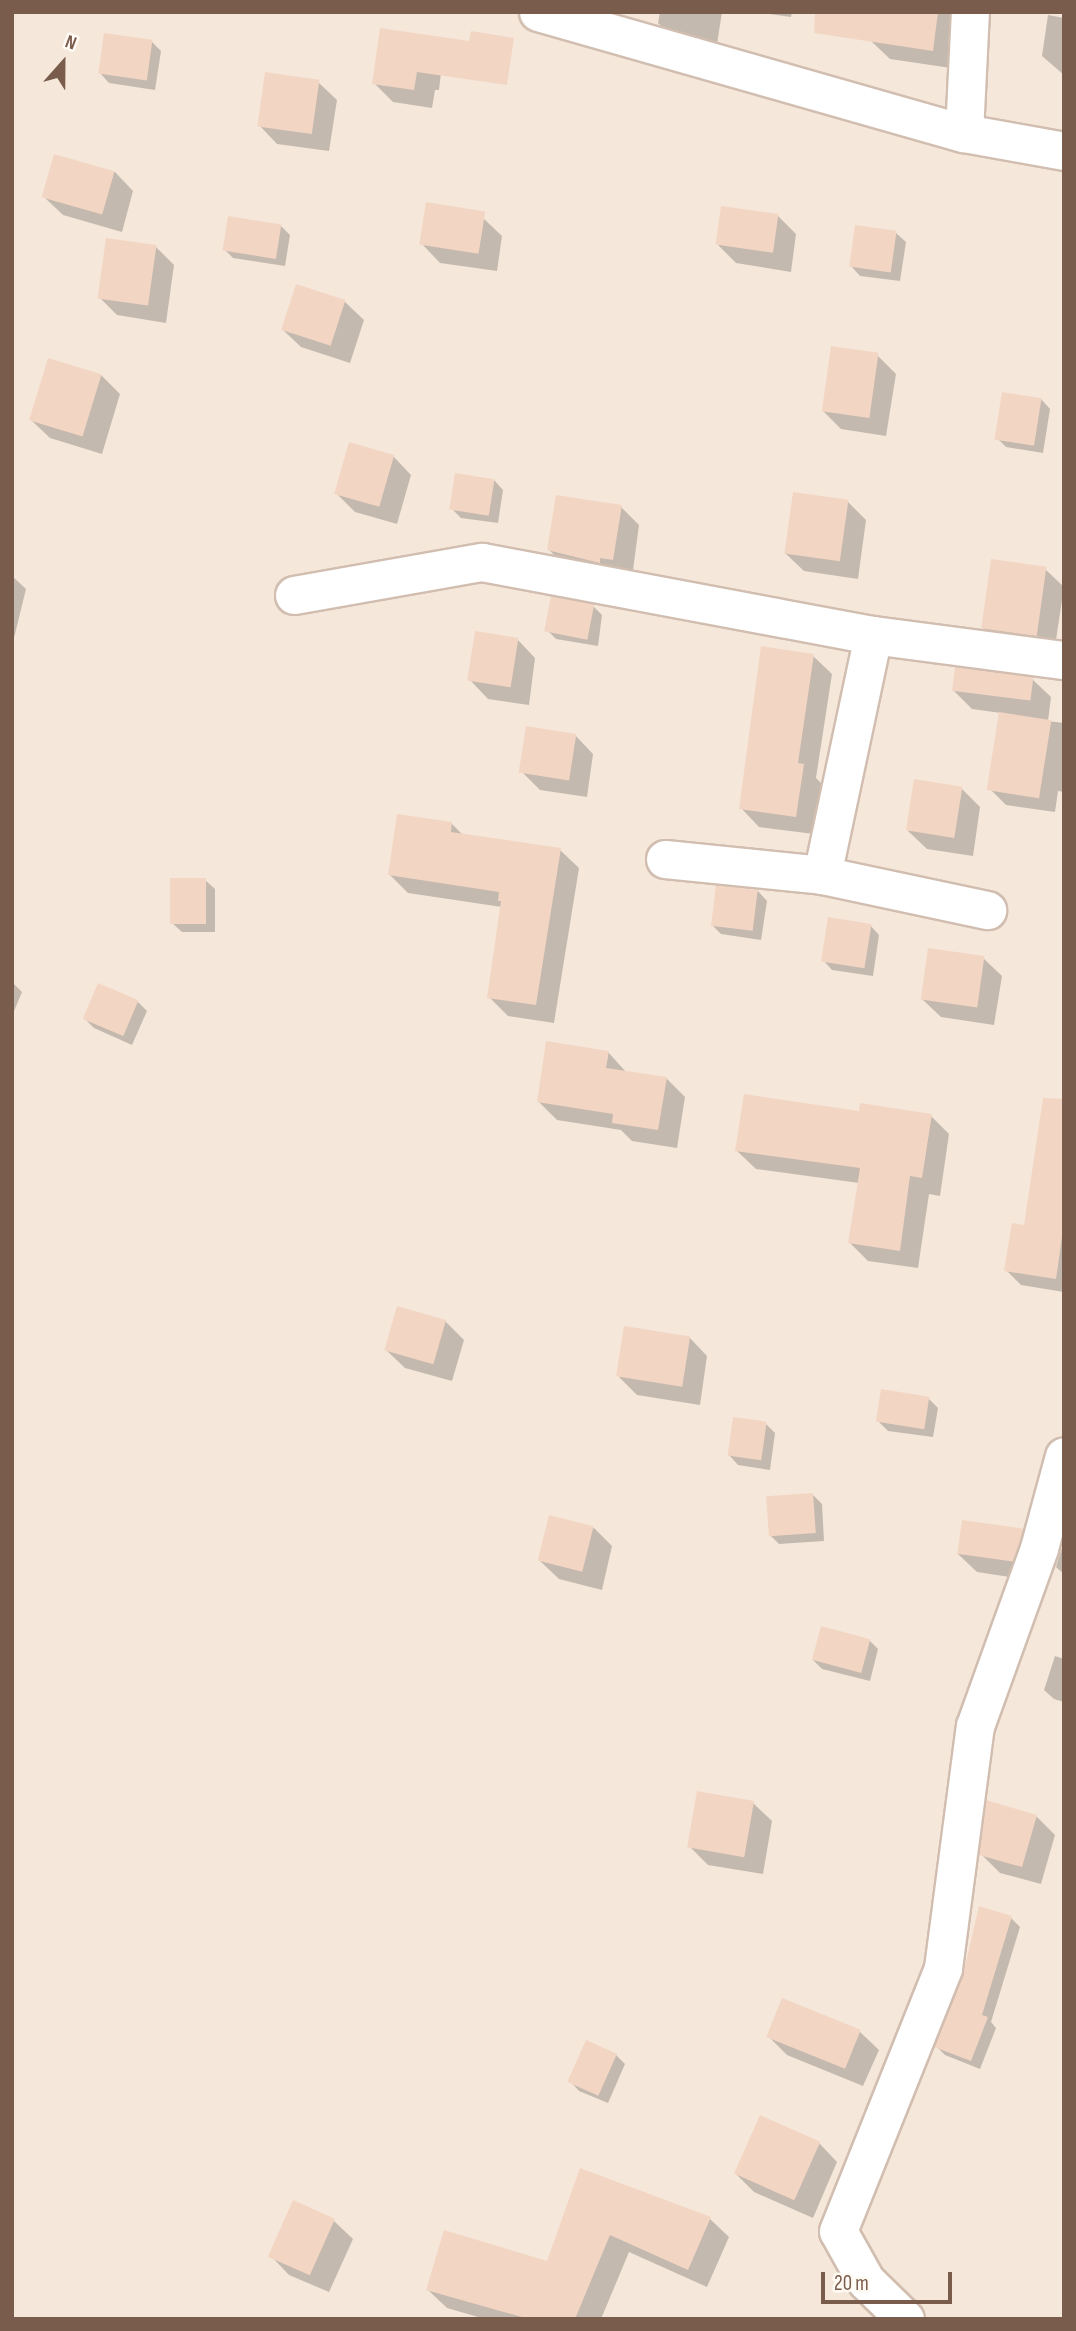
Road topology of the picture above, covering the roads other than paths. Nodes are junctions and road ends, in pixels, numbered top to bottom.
1 (538, 12) edge
2 (970, 12) edge
3 (964, 133) junction
4 (1064, 151) edge
5 (294, 596) dead end
6 (873, 635) junction
7 (1064, 660) edge
8 (665, 859) dead end
9 (822, 875) junction
10 (987, 910) dead end
11 (1064, 1456) edge
12 (905, 2319) edge

1 - 3 street
2 - 3 street
3 - 4 street
5 - 6 street
6 - 7 street
6 - 9 street
8 - 9 street
9 - 10 street
11 - 12 street

